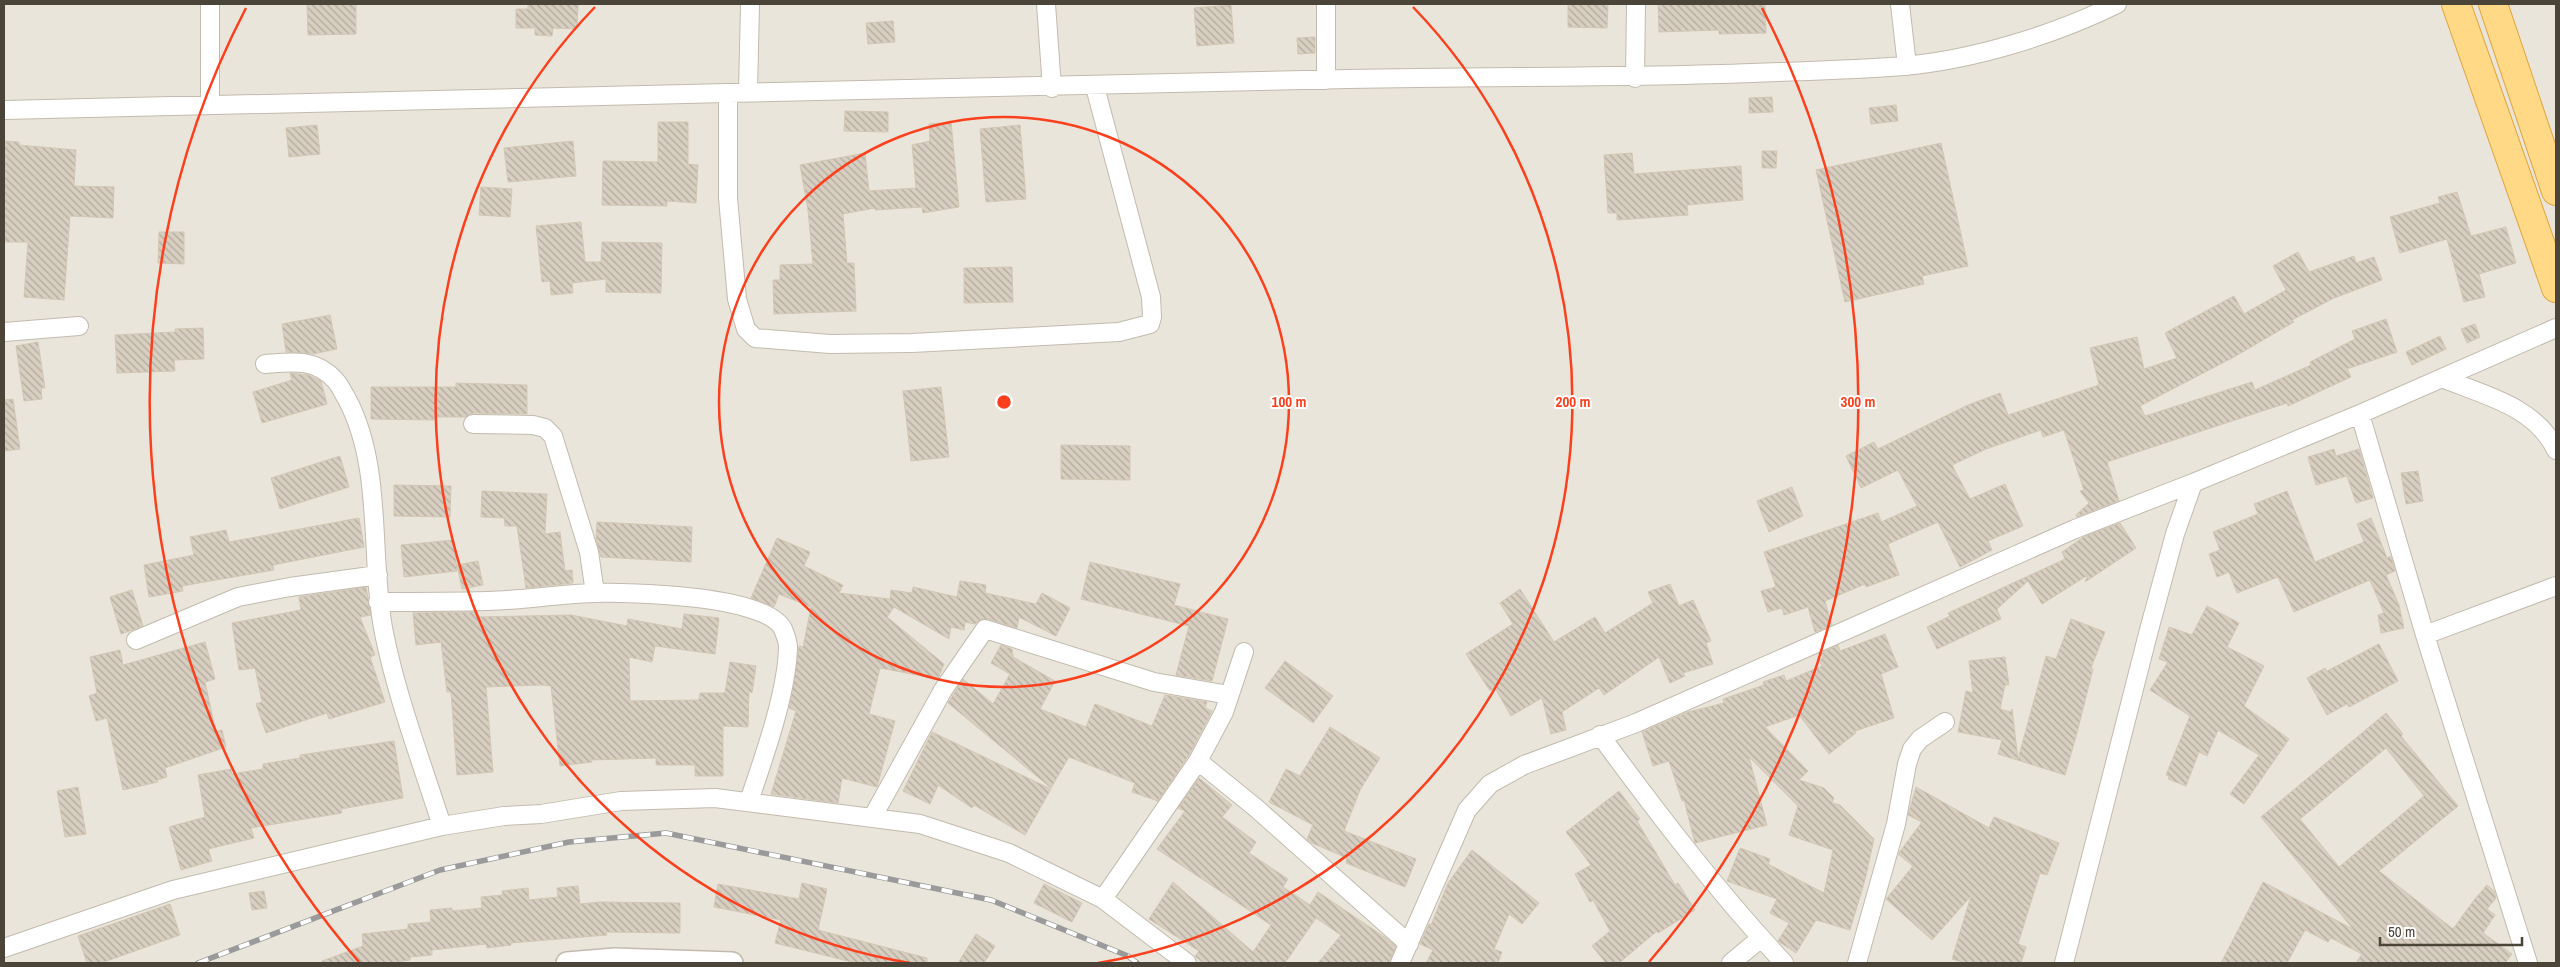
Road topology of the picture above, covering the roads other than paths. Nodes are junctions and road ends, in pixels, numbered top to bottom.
1 (210, 4) edge
2 (750, 4) edge
3 (1046, 4) edge
4 (1326, 4) edge
5 (1636, 4) edge
6 (1900, 4) edge
7 (2117, 4) edge
8 (2456, 4) edge
9 (2493, 4) edge
10 (1907, 66) junction
11 (1635, 78) junction
12 (1326, 80) junction
13 (1095, 87) junction
14 (1052, 88) junction
15 (748, 92) junction
16 (728, 93) junction
17 (210, 104) junction
18 (4, 110) edge
19 (2556, 191) edge
20 (2556, 288) edge
21 (79, 326) dead end
22 (2556, 328) edge
23 (4, 332) edge
24 (265, 364) dead end
25 (2444, 379) junction
26 (2360, 414) junction
27 (473, 424) dead end
28 (2556, 450) edge
29 (2193, 483) junction
30 (378, 575) junction
31 (2556, 586) edge
32 (595, 593) junction
33 (378, 602) junction
34 (2425, 635) junction
35 (136, 640) dead end
36 (1244, 652) dead end
37 (1230, 695) junction
38 (1946, 722) dead end
39 (1600, 735) junction
40 (1198, 761) junction
41 (749, 801) junction
42 (872, 818) junction
43 (442, 826) junction
44 (1103, 899) junction
45 (1761, 938) junction
46 (1409, 944) junction
47 (4, 948) edge
48 (567, 963) edge
49 (732, 963) edge
50 (1187, 963) edge
51 (1400, 963) edge
52 (1731, 963) edge
53 (1784, 963) edge
54 (1858, 963) edge
55 (2064, 963) edge
56 (2528, 963) edge

1 - 17 street
2 - 15 street
3 - 14 street
4 - 12 street
5 - 11 street
6 - 10 street
7 - 10 street
8 - 20 highway
9 - 19 highway
10 - 11 street
11 - 12 street
12 - 13 street
13 - 14 street
13 - 16 street
14 - 15 street
15 - 16 street
16 - 17 street
17 - 18 street
21 - 23 street
22 - 25 street
24 - 30 street
25 - 26 street
25 - 28 street
26 - 29 street
26 - 34 street
27 - 32 street
29 - 39 street
29 - 55 street
30 - 33 street
30 - 35 street
31 - 34 street
32 - 33 street
32 - 41 street
33 - 43 street
34 - 56 street
36 - 37 street
37 - 40 street
37 - 42 street
38 - 54 street
39 - 45 street
39 - 46 street
40 - 44 street
40 - 46 street
41 - 42 street
41 - 43 street
42 - 44 street
43 - 47 street
44 - 50 street
45 - 52 street
45 - 53 street
46 - 51 street
48 - 49 street

